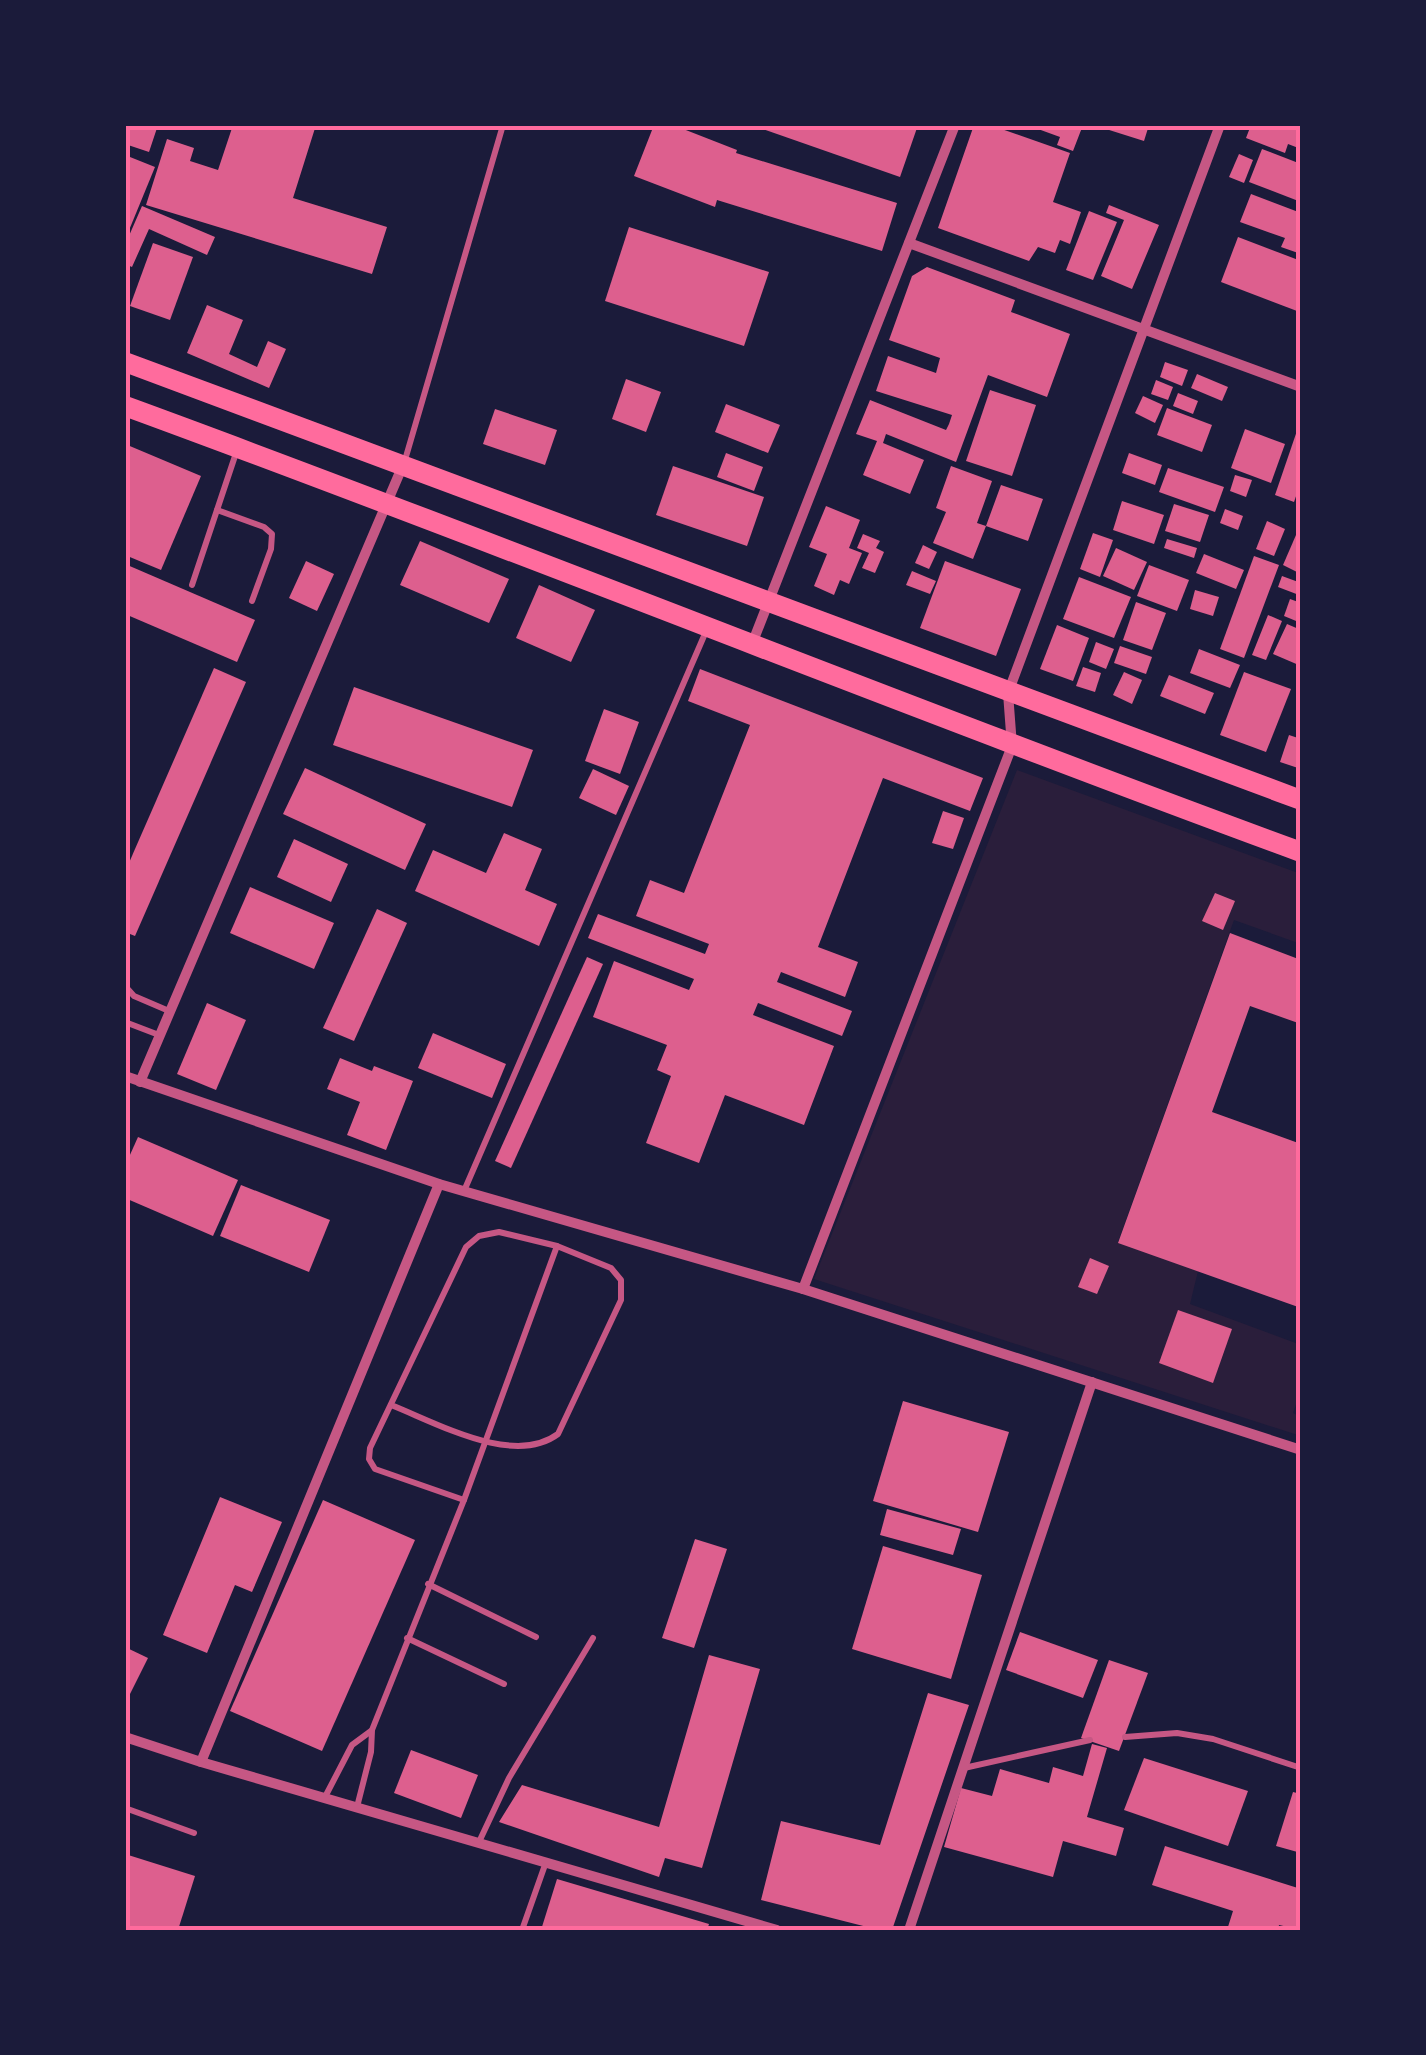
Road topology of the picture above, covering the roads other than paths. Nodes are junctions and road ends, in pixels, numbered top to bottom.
1 (503, 125) edge
2 (955, 125) edge
3 (1220, 125) edge
4 (909, 242) junction
5 (1145, 330) junction
6 (125, 362) edge
7 (1301, 387) edge
8 (125, 406) edge
9 (238, 447) junction
10 (403, 465) junction
11 (388, 506) junction
12 (217, 510) junction
13 (192, 585) dead end
14 (769, 600) junction
15 (252, 601) dead end
16 (708, 626) junction
17 (752, 644) junction
18 (1008, 694) junction
19 (1012, 746) junction
20 (1301, 800) edge
21 (1301, 852) edge
22 (125, 986) edge
23 (169, 1012) junction
24 (125, 1022) edge
25 (159, 1035) junction
26 (125, 1076) edge
27 (140, 1082) junction
28 (439, 1184) junction
29 (463, 1192) junction
30 (557, 1246) junction
31 (802, 1288) junction
32 (1092, 1382) junction
33 (391, 1405) junction
34 (485, 1441) junction
35 (1301, 1450) edge
36 (464, 1500) junction
37 (428, 1584) junction
38 (536, 1637) dead end
39 (407, 1638) junction
40 (593, 1638) dead end
41 (504, 1684) dead end
42 (372, 1730) junction
43 (125, 1736) edge
44 (1125, 1737) dead end
45 (1090, 1740) dead end
46 (201, 1762) junction
47 (1301, 1768) edge
48 (962, 1769) junction
49 (325, 1797) junction
50 (357, 1807) junction
51 (125, 1808) edge
52 (194, 1833) dead end
53 (479, 1843) junction
54 (546, 1861) junction
55 (522, 1930) edge
56 (777, 1930) edge
57 (908, 1930) edge

1 - 10 lane
2 - 4 street
3 - 5 street
4 - 5 street
4 - 14 street
5 - 7 street
5 - 18 street
6 - 10 main road
8 - 9 main road
9 - 11 main road
9 - 12 lane
10 - 11 street
10 - 14 main road
11 - 16 main road
11 - 23 street
12 - 13 lane
12 - 15 lane
14 - 17 street
14 - 18 main road
16 - 17 main road
16 - 29 lane
17 - 19 main road
18 - 19 street
18 - 20 main road
19 - 21 main road
19 - 31 street
22 - 23 lane
23 - 25 street
24 - 25 lane
25 - 27 street
26 - 27 street
27 - 28 street
28 - 29 street
28 - 46 street
29 - 31 street
30 - 33 lane
30 - 34 lane
30 - 34 lane
31 - 32 street
32 - 35 street
32 - 48 street
33 - 34 lane
33 - 36 lane
34 - 36 lane
36 - 37 lane
37 - 38 lane
37 - 39 lane
39 - 41 lane
39 - 42 lane
40 - 53 lane
42 - 49 lane
42 - 50 lane
43 - 46 street
44 - 47 lane
45 - 48 lane
46 - 49 street
48 - 57 street
49 - 50 street
50 - 53 street
51 - 52 lane
53 - 54 street
54 - 55 lane
54 - 56 street

